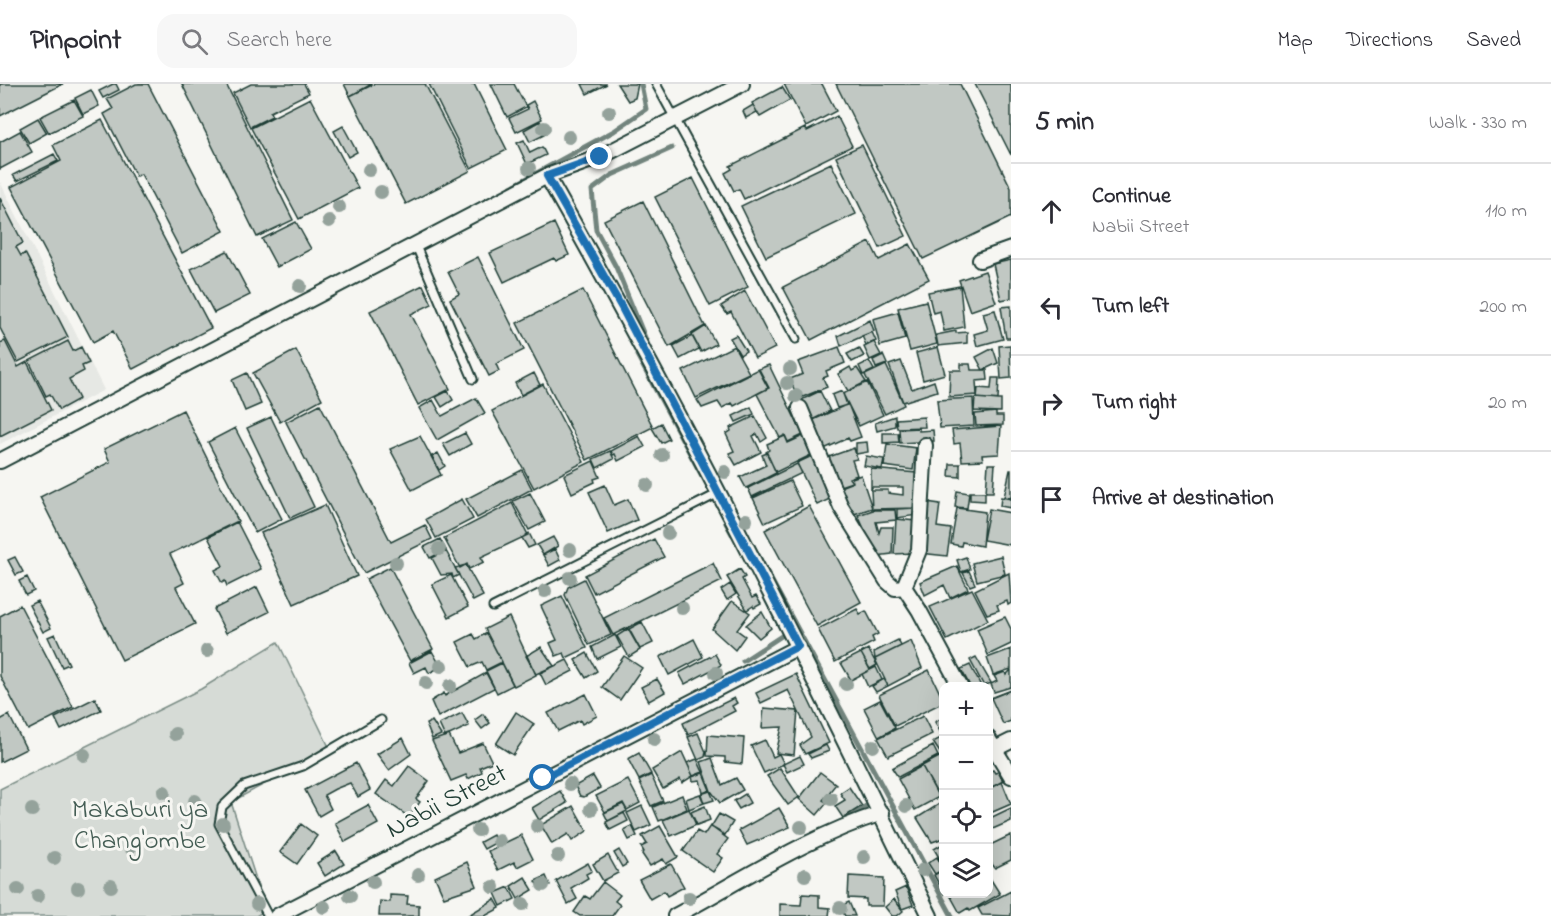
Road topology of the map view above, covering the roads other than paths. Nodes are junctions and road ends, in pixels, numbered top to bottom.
1 (656, 84) edge
2 (742, 84) edge
3 (675, 120) junction
4 (547, 176) junction
5 (416, 246) junction
6 (1011, 249) edge
7 (980, 260) dead end
8 (796, 339) dead end
9 (473, 380) dead end
10 (800, 408) dead end
11 (926, 445) dead end
12 (0, 461) edge
13 (718, 493) junction
14 (904, 587) junction
15 (493, 607) dead end
16 (798, 646) junction
17 (957, 682) edge
18 (381, 720) dead end
19 (1011, 741) edge
20 (993, 743) edge
21 (993, 745) edge
22 (1011, 776) edge
23 (882, 813) junction
24 (268, 916) edge
25 (277, 916) edge
26 (675, 916) edge
27 (930, 916) edge

1 - 3 lane
2 - 3 street
3 - 4 street
3 - 8 lane
4 - 5 street
4 - 13 street
5 - 9 lane
5 - 12 street
6 - 7 street
10 - 14 street
11 - 14 street
13 - 15 lane
13 - 16 street
14 - 17 street
16 - 23 street
16 - 25 street, Nabii Street
18 - 24 lane
19 - 20 street
21 - 22 street
23 - 26 street
23 - 27 street

